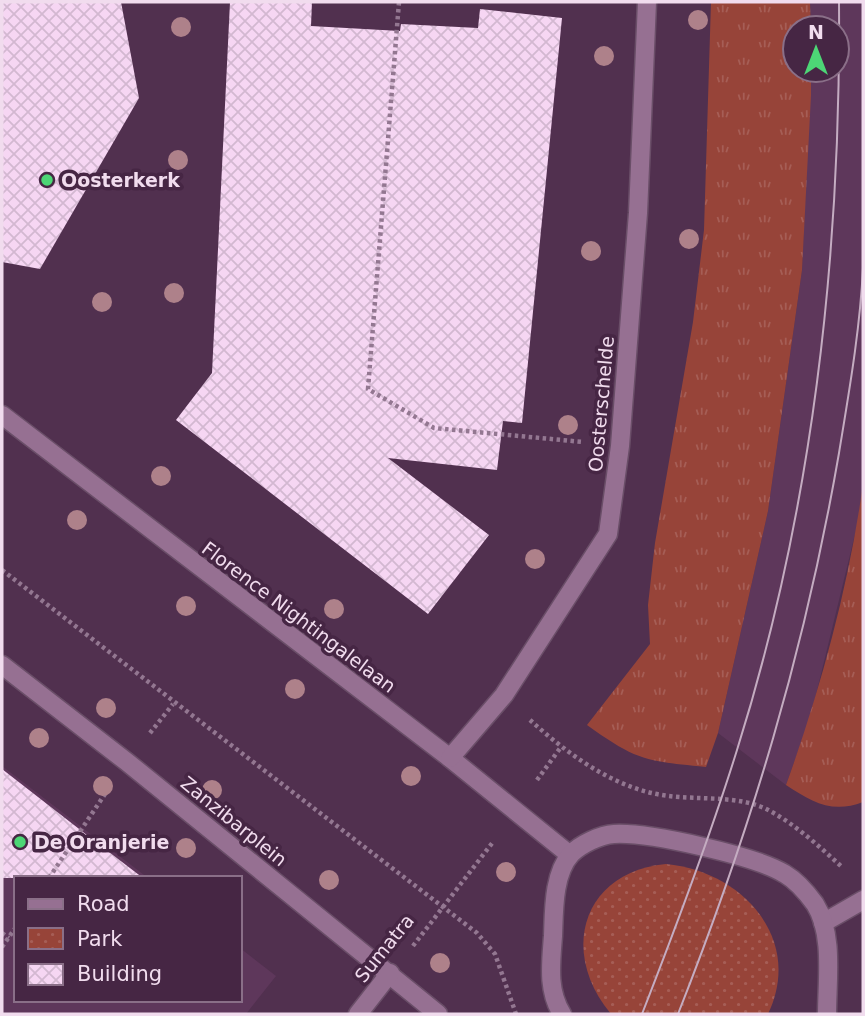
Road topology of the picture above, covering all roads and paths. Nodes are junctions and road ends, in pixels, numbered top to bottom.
1 (399, 2) edge
2 (647, 2) edge
3 (2, 415) edge
4 (620, 446) junction
5 (2, 570) edge
6 (2, 665) edge
7 (450, 758) junction
8 (127, 762) junction
9 (570, 855) junction
10 (50, 876) edge
11 (863, 900) edge
12 (443, 909) junction
13 (823, 923) junction
14 (14, 930) edge
15 (2, 933) edge
16 (9, 938) junction
17 (2, 947) edge
18 (390, 973) junction
19 (558, 1013) edge
20 (358, 1014) edge
21 (438, 1014) edge
22 (516, 1014) edge
23 (827, 1014) edge

1 - 4 path
2 - 4 street, Oosterschelde
3 - 7 street, Florence Nightingalelaan
4 - 7 street, Oosterschelde
5 - 12 path
6 - 8 street, Zanzibarplein
7 - 9 street, Florence Nightingalelaan
8 - 10 path
8 - 18 street, Zanzibarplein
9 - 13 street
9 - 19 street
11 - 13 street
12 - 18 path, Sumatra
12 - 22 path
13 - 23 street
14 - 16 path
15 - 16 path
16 - 17 path
18 - 20 street, Sumatra
18 - 21 street, Zanzibarplein

